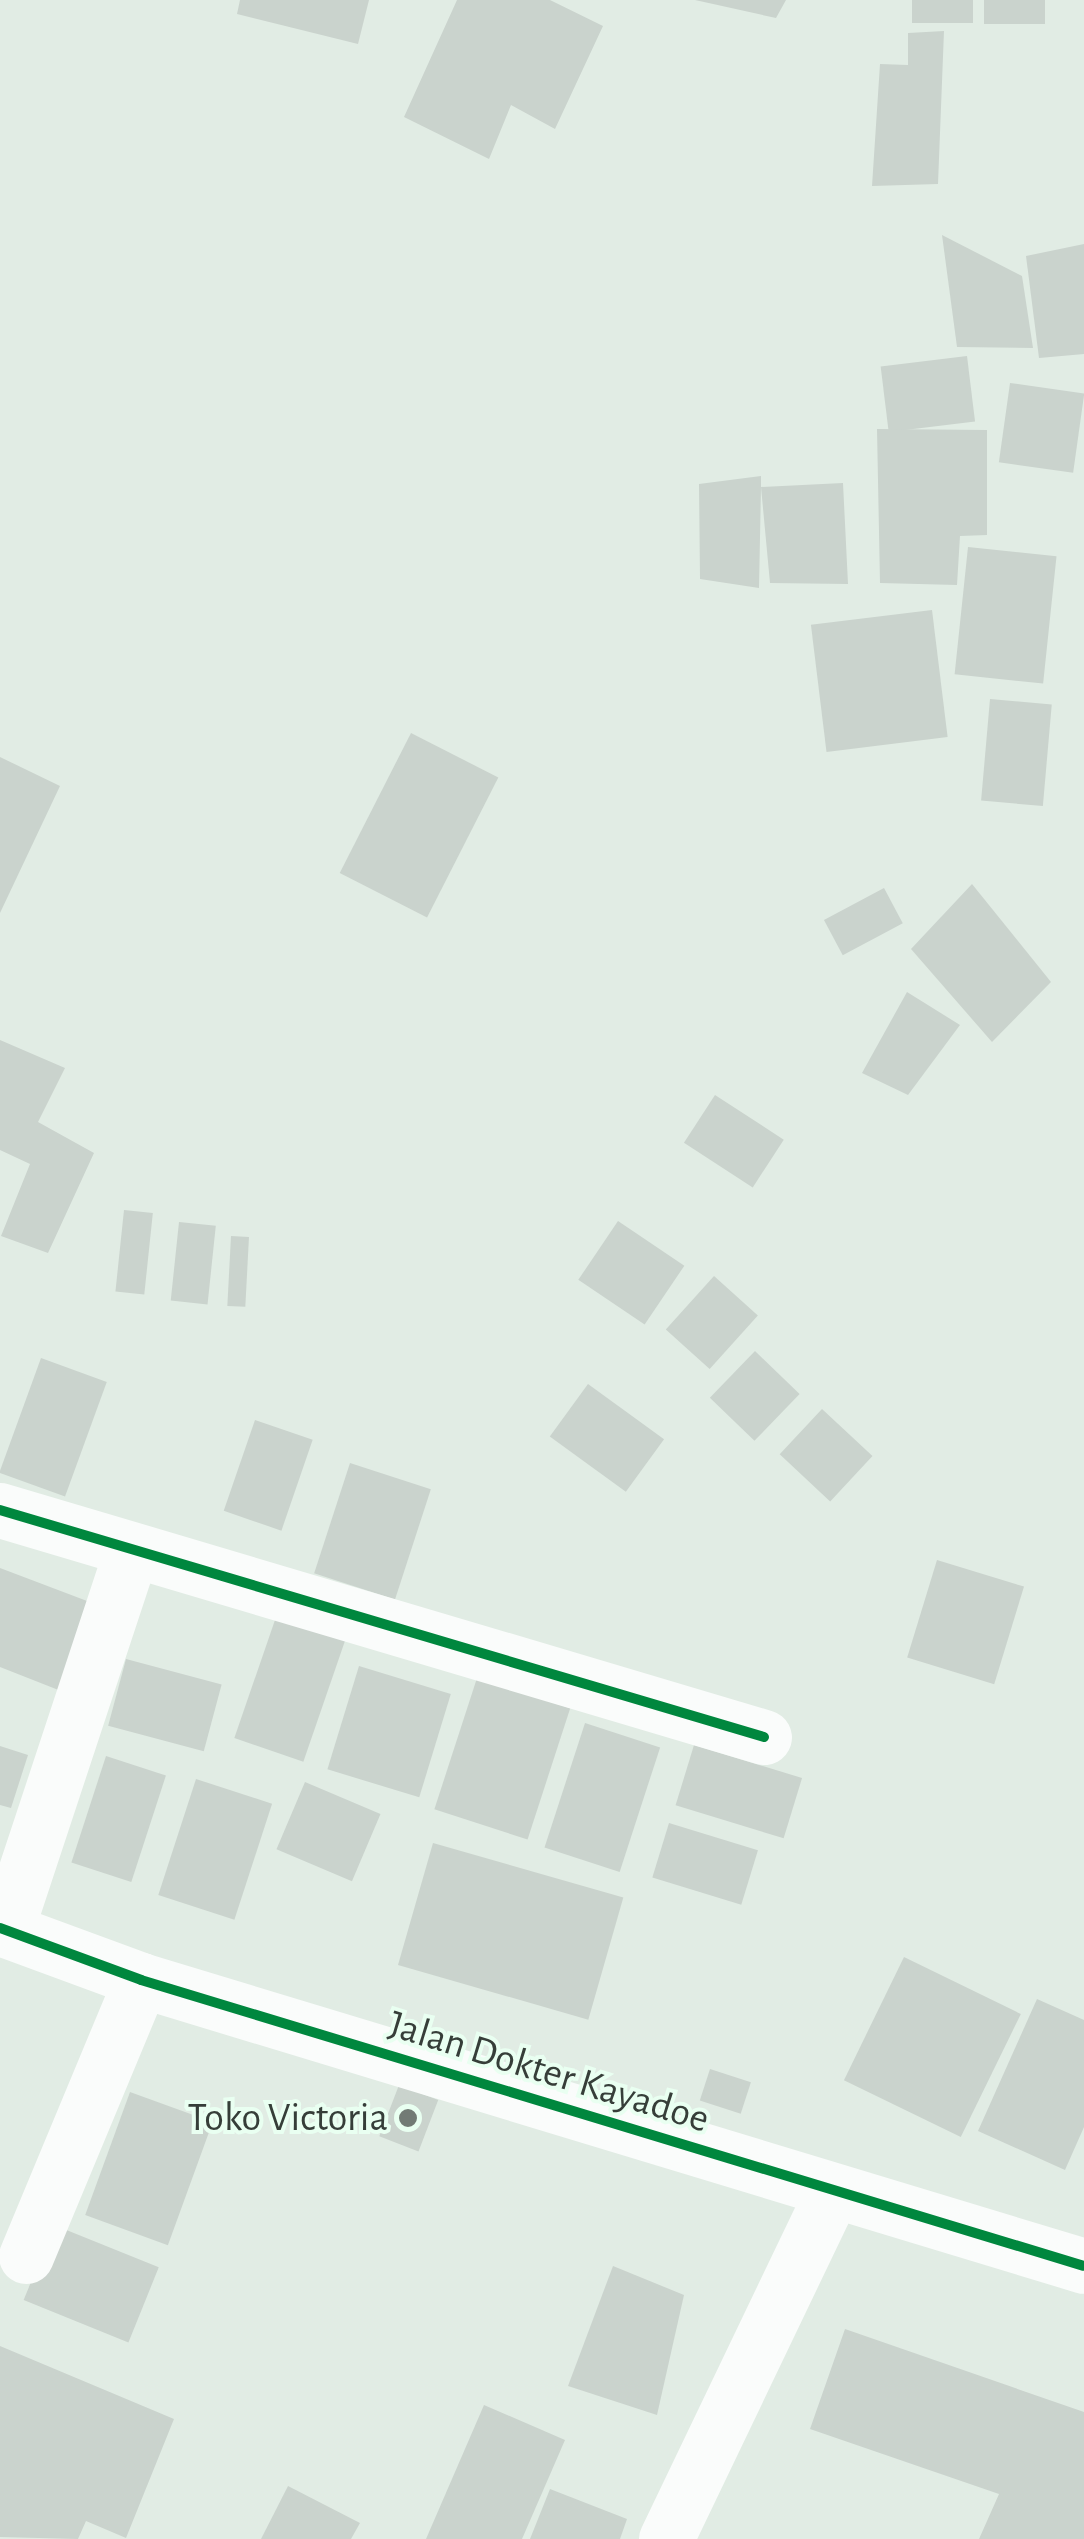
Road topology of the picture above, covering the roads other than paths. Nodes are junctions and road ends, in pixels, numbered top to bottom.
1 (0, 1510) edge
2 (132, 1550) junction
3 (764, 1738) dead end
4 (3, 1929) edge
5 (142, 1980) junction
6 (832, 2192) junction
7 (26, 2256) dead end
8 (1084, 2266) edge
9 (666, 2539) edge

1 - 2 street
2 - 3 street
2 - 4 street
4 - 5 street, Jalan Dokter Kayadoe
5 - 6 street, Jalan Dokter Kayadoe
5 - 7 street
6 - 8 street, Jalan Dokter Kayadoe
6 - 9 street

